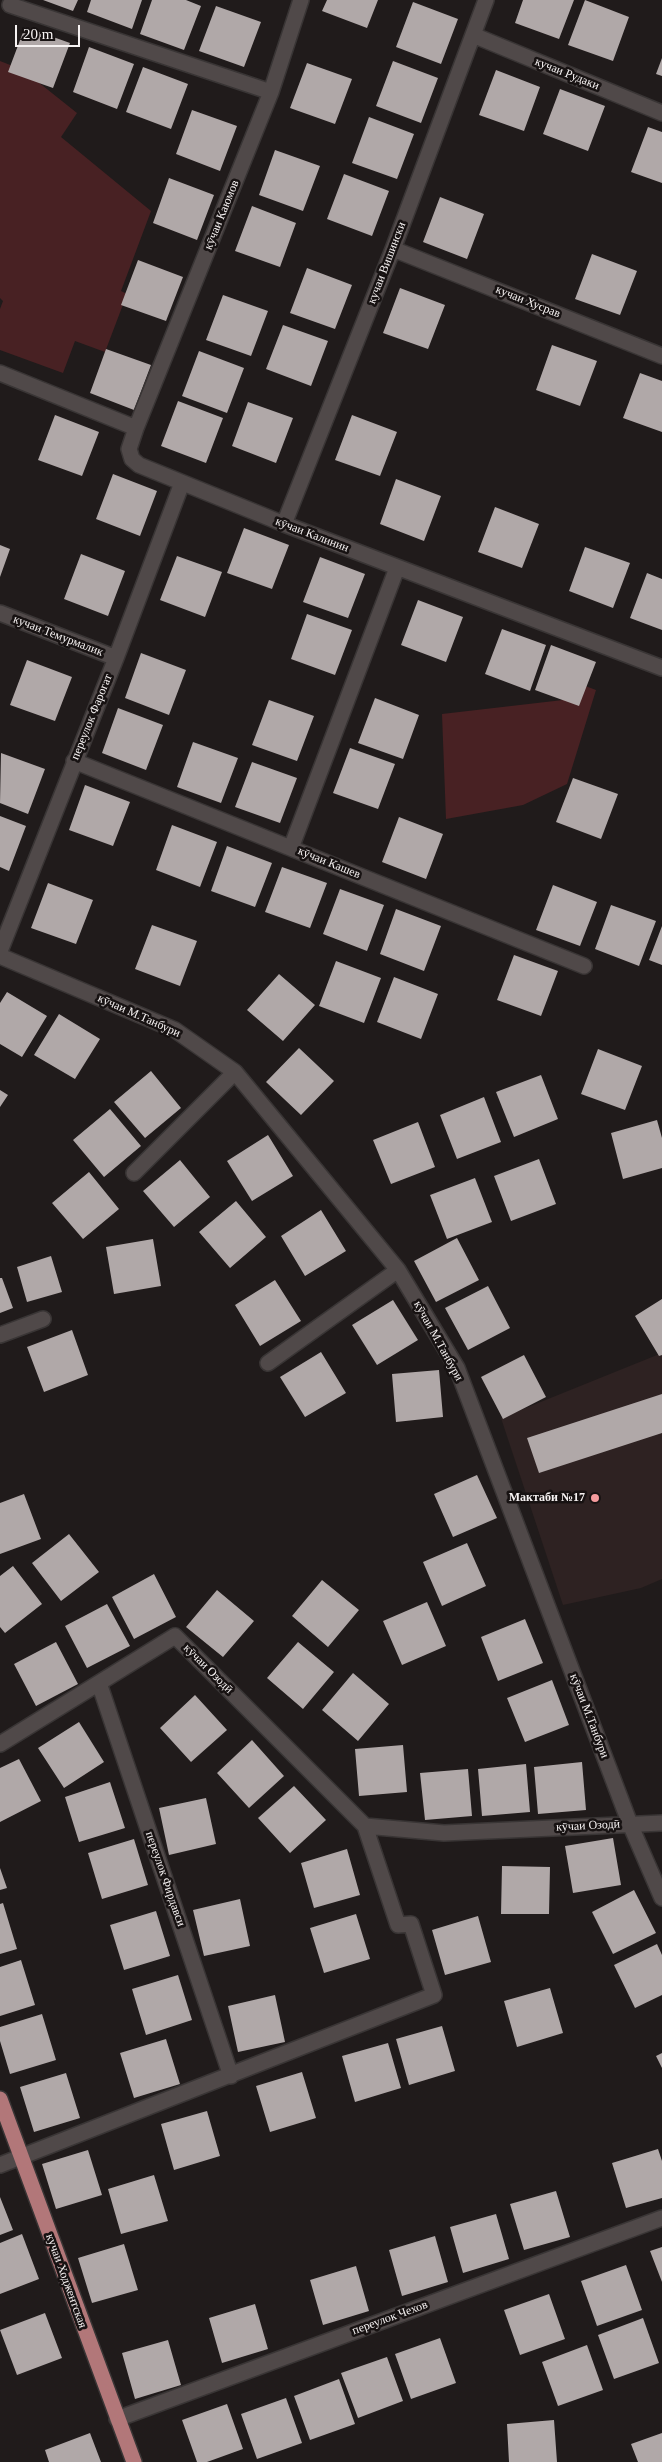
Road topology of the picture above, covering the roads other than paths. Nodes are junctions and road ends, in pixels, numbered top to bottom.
1 (301, 0) edge
2 (486, 0) edge
3 (10, 5) dead end
4 (473, 35) junction
5 (271, 92) junction
6 (662, 113) edge
7 (393, 249) junction
8 (662, 356) edge
9 (0, 373) edge
10 (136, 428) junction
11 (182, 483) junction
12 (284, 524) junction
13 (397, 568) junction
14 (0, 613) edge
15 (116, 658) junction
16 (662, 668) edge
17 (74, 761) junction
18 (291, 848) junction
19 (0, 951) edge
20 (0, 956) edge
21 (584, 966) dead end
22 (235, 1072) junction
23 (134, 1173) dead end
24 (398, 1270) junction
25 (43, 1319) dead end
26 (0, 1335) edge
27 (268, 1364) dead end
28 (99, 1683) junction
29 (0, 1744) edge
30 (662, 1823) edge
31 (630, 1824) junction
32 (365, 1826) junction
33 (662, 1898) edge
34 (232, 2076) junction
35 (0, 2099) edge
36 (21, 2157) junction
37 (0, 2165) edge
38 (662, 2218) edge
39 (117, 2419) junction
40 (134, 2462) edge

1 - 5 street, кӯчаи Каюмов
2 - 4 street, кучаи Вишински
3 - 5 street
4 - 6 street, кучаи Рудаки
4 - 7 street, кучаи Вишински
5 - 10 street, кӯчаи Каюмов
7 - 8 street, кучаи Хусрав
7 - 12 street, кучаи Вишински
9 - 10 street
10 - 11 street, кӯчаи Калинин
11 - 12 street, кӯчаи Калинин
11 - 15 street, переулок Фарогат
12 - 13 street, кӯчаи Калинин
13 - 16 street, кӯчаи Калинин
13 - 18 street
14 - 15 street, кучаи Темурмалик
15 - 17 street, переулок Фарогат
17 - 18 street, кӯчаи Кашев
17 - 19 street, переулок Фарогат
18 - 21 street, кӯчаи Кашев
20 - 22 street, кӯчаи М.Танбури
22 - 23 street
22 - 24 street, кӯчаи М.Танбури
24 - 27 street
24 - 31 street, кӯчаи М.Танбури
25 - 26 street
28 - 29 street, кӯчаи Озодӣ
28 - 32 street, кӯчаи Озодӣ
28 - 34 street, переулок Фирдавси
30 - 31 street, кӯчаи Озодӣ
31 - 32 street, кӯчаи Озодӣ
31 - 33 street, кӯчаи М.Танбури
32 - 34 street, кӯчаи Озодӣ
34 - 36 street
35 - 36 main road, кучаи Ходжентская
36 - 37 street
36 - 39 main road, кучаи Ходжентская
38 - 39 street, переулок Чехов
39 - 40 main road, кучаи Ходжентская

